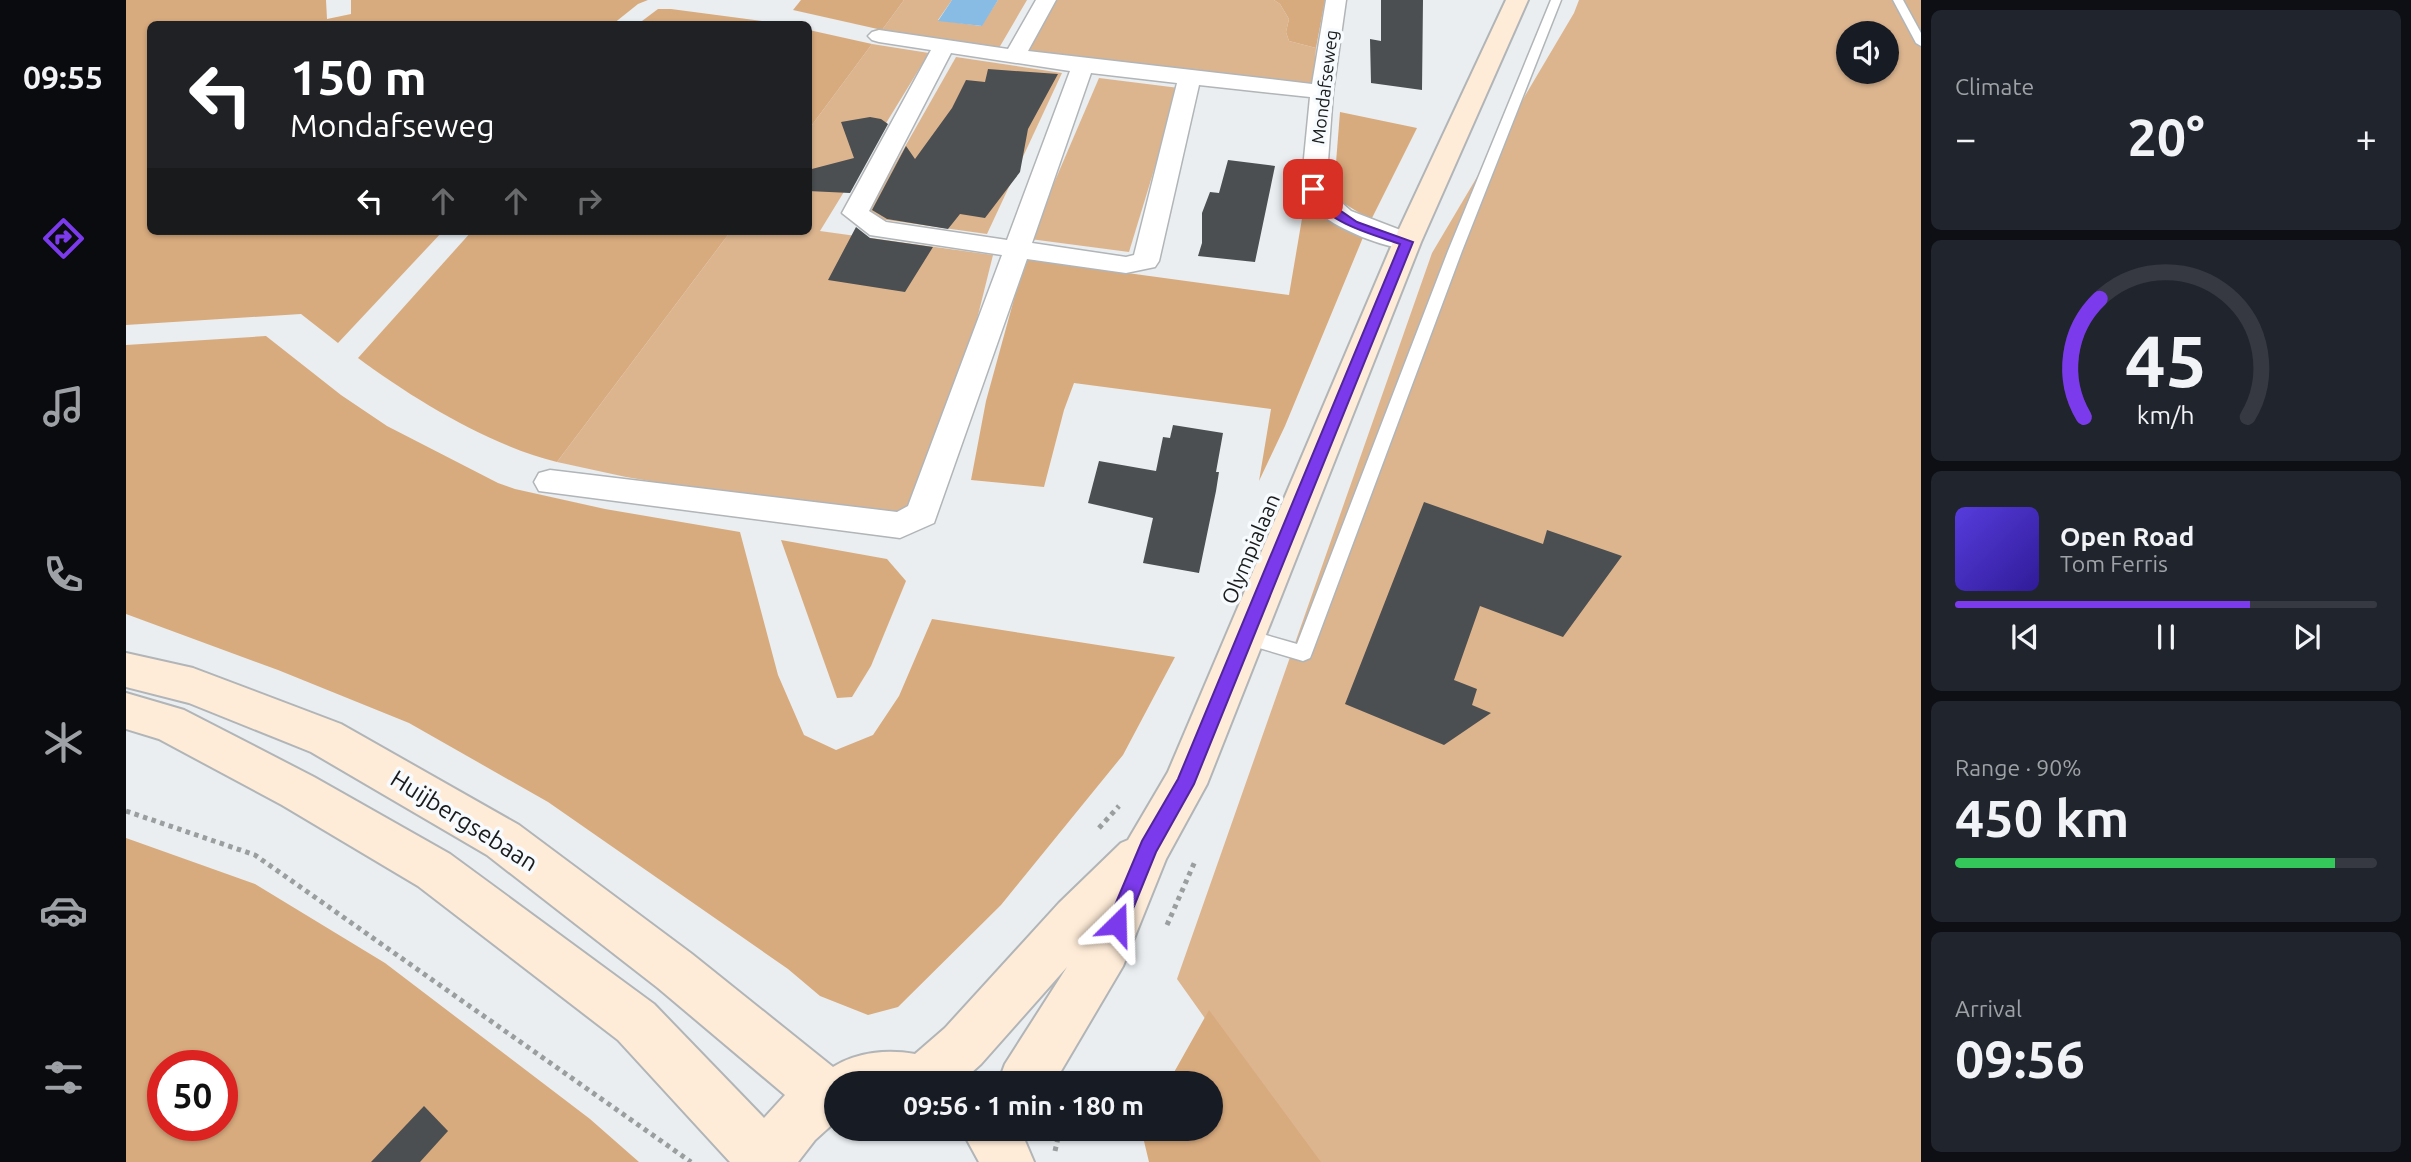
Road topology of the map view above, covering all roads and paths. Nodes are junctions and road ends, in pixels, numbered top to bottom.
1 (1046, 0) edge
2 (1336, 0) edge
3 (1517, 0) edge
4 (1556, 0) edge
5 (1898, 0) edge
6 (879, 36) dead end
7 (1921, 43) edge
8 (944, 46) junction
9 (1015, 56) junction
10 (1083, 66) junction
11 (1190, 77) junction
12 (1322, 92) junction
13 (1407, 242) junction
14 (1015, 249) junction
15 (550, 482) dead end
16 (1245, 638) junction
17 (126, 670) edge
18 (126, 711) edge
19 (1124, 800) dead end
20 (126, 811) edge
21 (1097, 830) dead end
22 (1148, 847) junction
23 (937, 1071) edge
24 (1031, 1071) edge
25 (824, 1078) edge
26 (824, 1100) edge
27 (1057, 1141) edge
28 (691, 1162) edge
29 (766, 1162) edge
30 (1053, 1162) edge

1 - 9 street
2 - 12 street, Mondafseweg
3 - 13 main road, Olympialaan
4 - 16 lane
5 - 7 lane
6 - 8 street
8 - 9 street
8 - 14 street
9 - 10 street
10 - 11 street
10 - 14 street
11 - 12 street
11 - 14 street
12 - 13 street, Mondafseweg
13 - 16 main road, Olympialaan
14 - 15 street
16 - 22 main road, Olympialaan
17 - 25 main road, Huijbergsebaan
18 - 29 main road
19 - 21 path
20 - 28 path
22 - 23 main road, Olympialaan
22 - 24 main road, Olympialaan
26 - 29 main road
27 - 30 path

